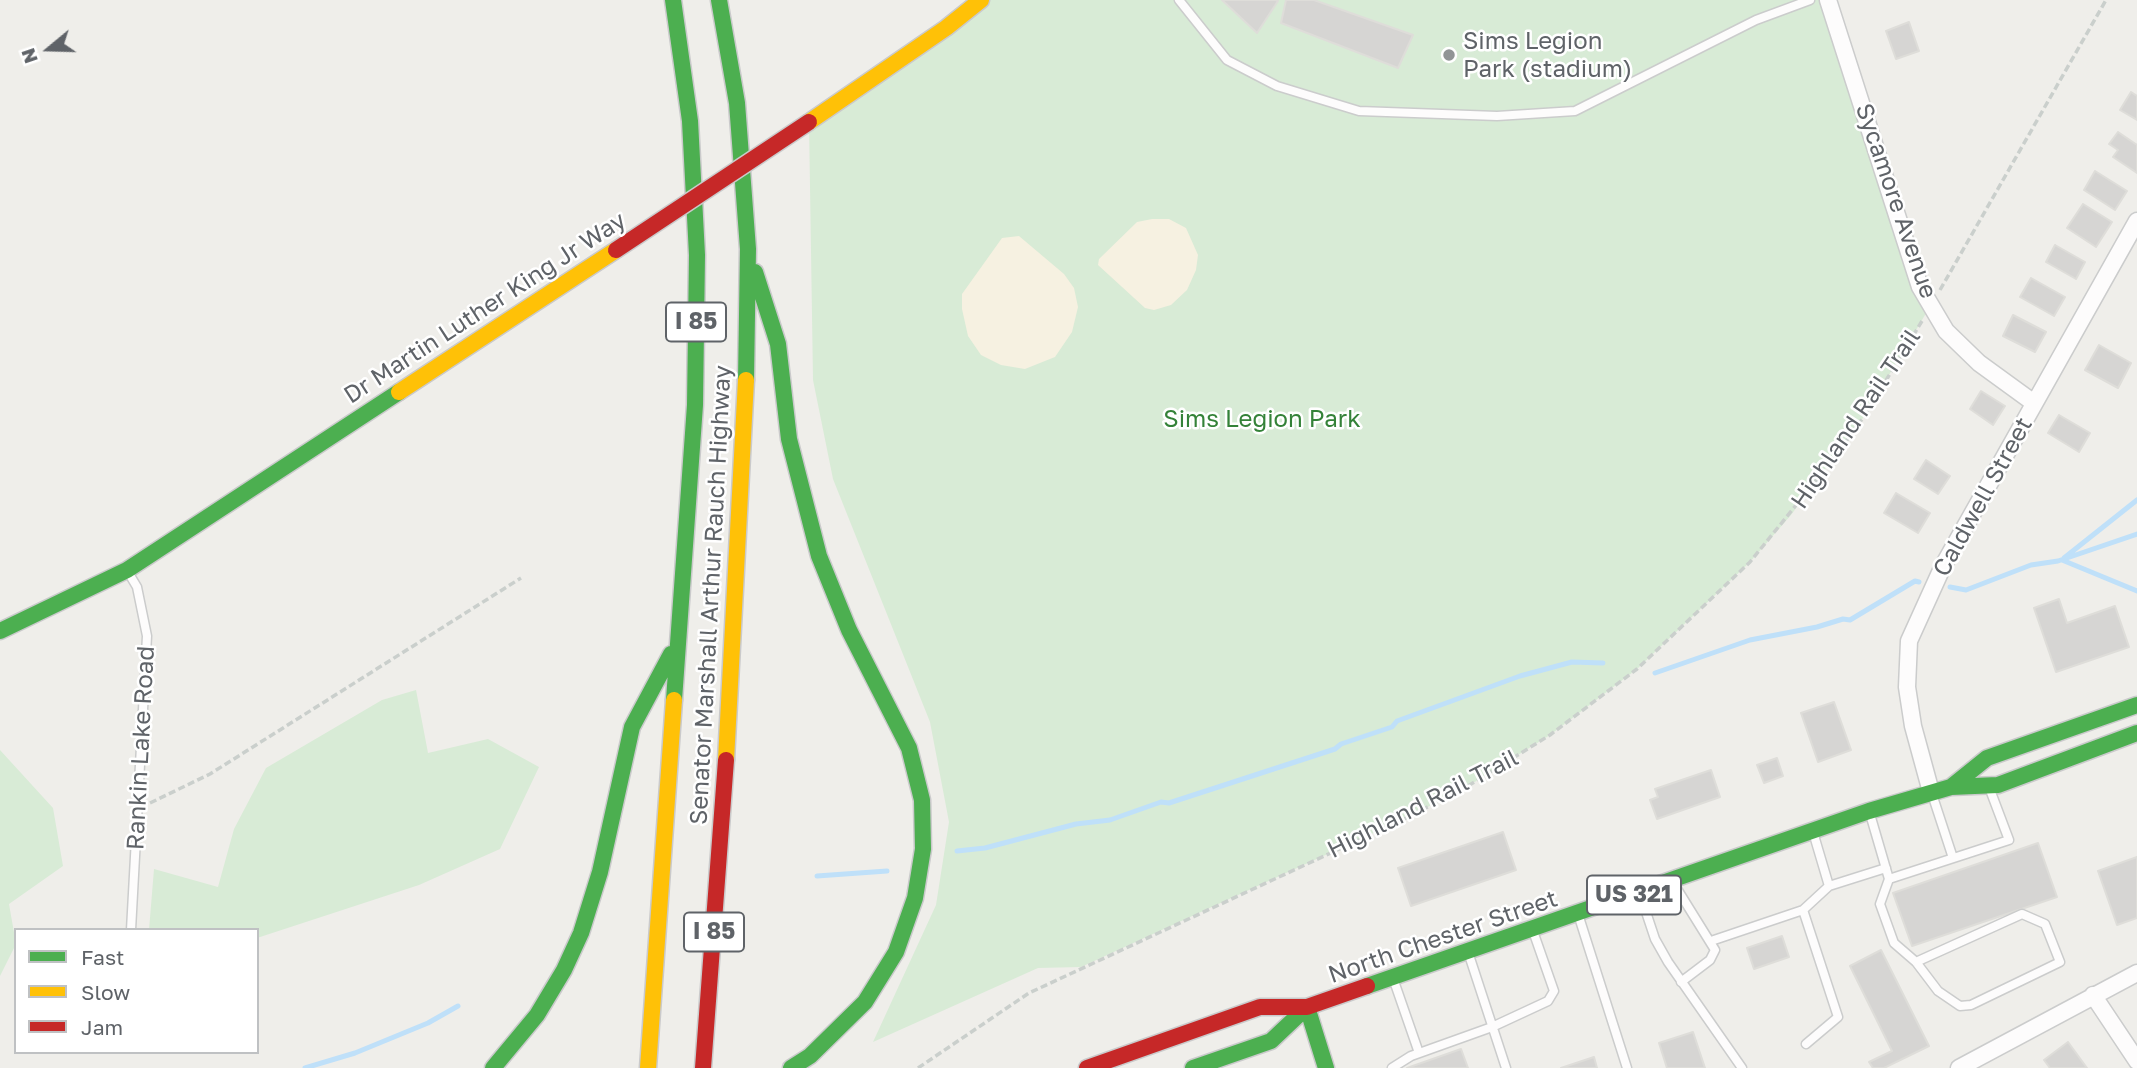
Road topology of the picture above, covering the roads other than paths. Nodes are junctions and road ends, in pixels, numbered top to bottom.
1 (673, 0) edge
2 (719, 0) edge
3 (981, 0) edge
4 (1178, 0) edge
5 (1810, 0) edge
6 (1828, 0) edge
7 (2137, 221) edge
8 (748, 249) junction
9 (2034, 403) junction
10 (127, 570) junction
11 (0, 631) edge
12 (675, 645) junction
13 (2137, 705) edge
14 (2137, 733) edge
15 (1988, 785) junction
16 (1951, 787) junction
17 (1931, 792) junction
18 (1870, 811) junction
19 (1812, 831) junction
20 (1952, 858) junction
21 (1886, 868) junction
22 (1889, 879) junction
23 (1672, 881) junction
24 (1829, 886) junction
25 (1640, 892) junction
26 (1803, 910) junction
27 (1578, 914) junction
28 (131, 928) edge
29 (1533, 930) junction
30 (1711, 941) junction
31 (1468, 952) junction
32 (1916, 962) junction
33 (2137, 973) edge
34 (1393, 978) junction
35 (1681, 982) junction
36 (2093, 995) junction
37 (1307, 1007) junction
38 (1492, 1027) junction
39 (1806, 1044) dead end
40 (1441, 1045) junction
41 (1415, 1054) junction
42 (1444, 1055) dead end
43 (2137, 1061) edge
44 (1414, 1065) dead end
45 (493, 1068) edge
46 (648, 1068) edge
47 (703, 1068) edge
48 (791, 1068) edge
49 (1087, 1068) edge
50 (1193, 1068) edge
51 (1325, 1068) edge
52 (1392, 1068) edge
53 (1506, 1068) edge
54 (1627, 1068) edge
55 (1742, 1068) edge
56 (1959, 1068) edge

1 - 12 main road, Senator Marshall Arthur Rauch Highway / I 85
2 - 8 main road, Senator Marshall Arthur Rauch Highway / I 85
3 - 10 main road, Dr Martin Luther King Jr Way, bridge
4 - 5 lane
6 - 9 street, Sycamore Avenue
7 - 9 street, Caldwell Street
8 - 47 main road, Senator Marshall Arthur Rauch Highway / I 85
8 - 48 main road
9 - 17 street, Caldwell Street
10 - 11 main road, Dr Martin Luther King Jr Way
10 - 28 lane, Rankin Lake Road
12 - 45 main road
12 - 46 main road, Senator Marshall Arthur Rauch Highway / I 85
13 - 16 main road, North Chester Street / US 321
14 - 15 main road, North Chester Street / US 321
15 - 16 main road, North Chester Street / US 321
15 - 20 lane
16 - 17 main road, North Chester Street / US 321
17 - 18 main road, North Chester Street / US 321
17 - 20 lane
18 - 19 main road, North Chester Street / US 321
18 - 21 lane
19 - 23 main road, North Chester Street / US 321
19 - 24 lane
20 - 22 lane
21 - 22 lane
21 - 24 lane
22 - 32 lane
23 - 25 main road, North Chester Street / US 321
23 - 30 lane
24 - 26 lane
25 - 27 main road, North Chester Street / US 321
25 - 35 lane
26 - 30 lane
26 - 39 lane
27 - 29 main road, North Chester Street / US 321
27 - 54 lane
29 - 31 main road, North Chester Street / US 321
29 - 38 lane
30 - 35 lane
31 - 34 main road, North Chester Street / US 321
31 - 38 lane
32 - 32 lane
33 - 36 street
34 - 37 main road, North Chester Street / US 321
34 - 41 lane
35 - 55 lane
36 - 43 street
36 - 56 street
37 - 49 main road, North Chester Street / US 321
37 - 50 main road, North Chester Street / US 321
37 - 51 main road
38 - 40 lane
38 - 53 lane
40 - 41 lane
40 - 42 lane
41 - 44 lane
41 - 52 lane

